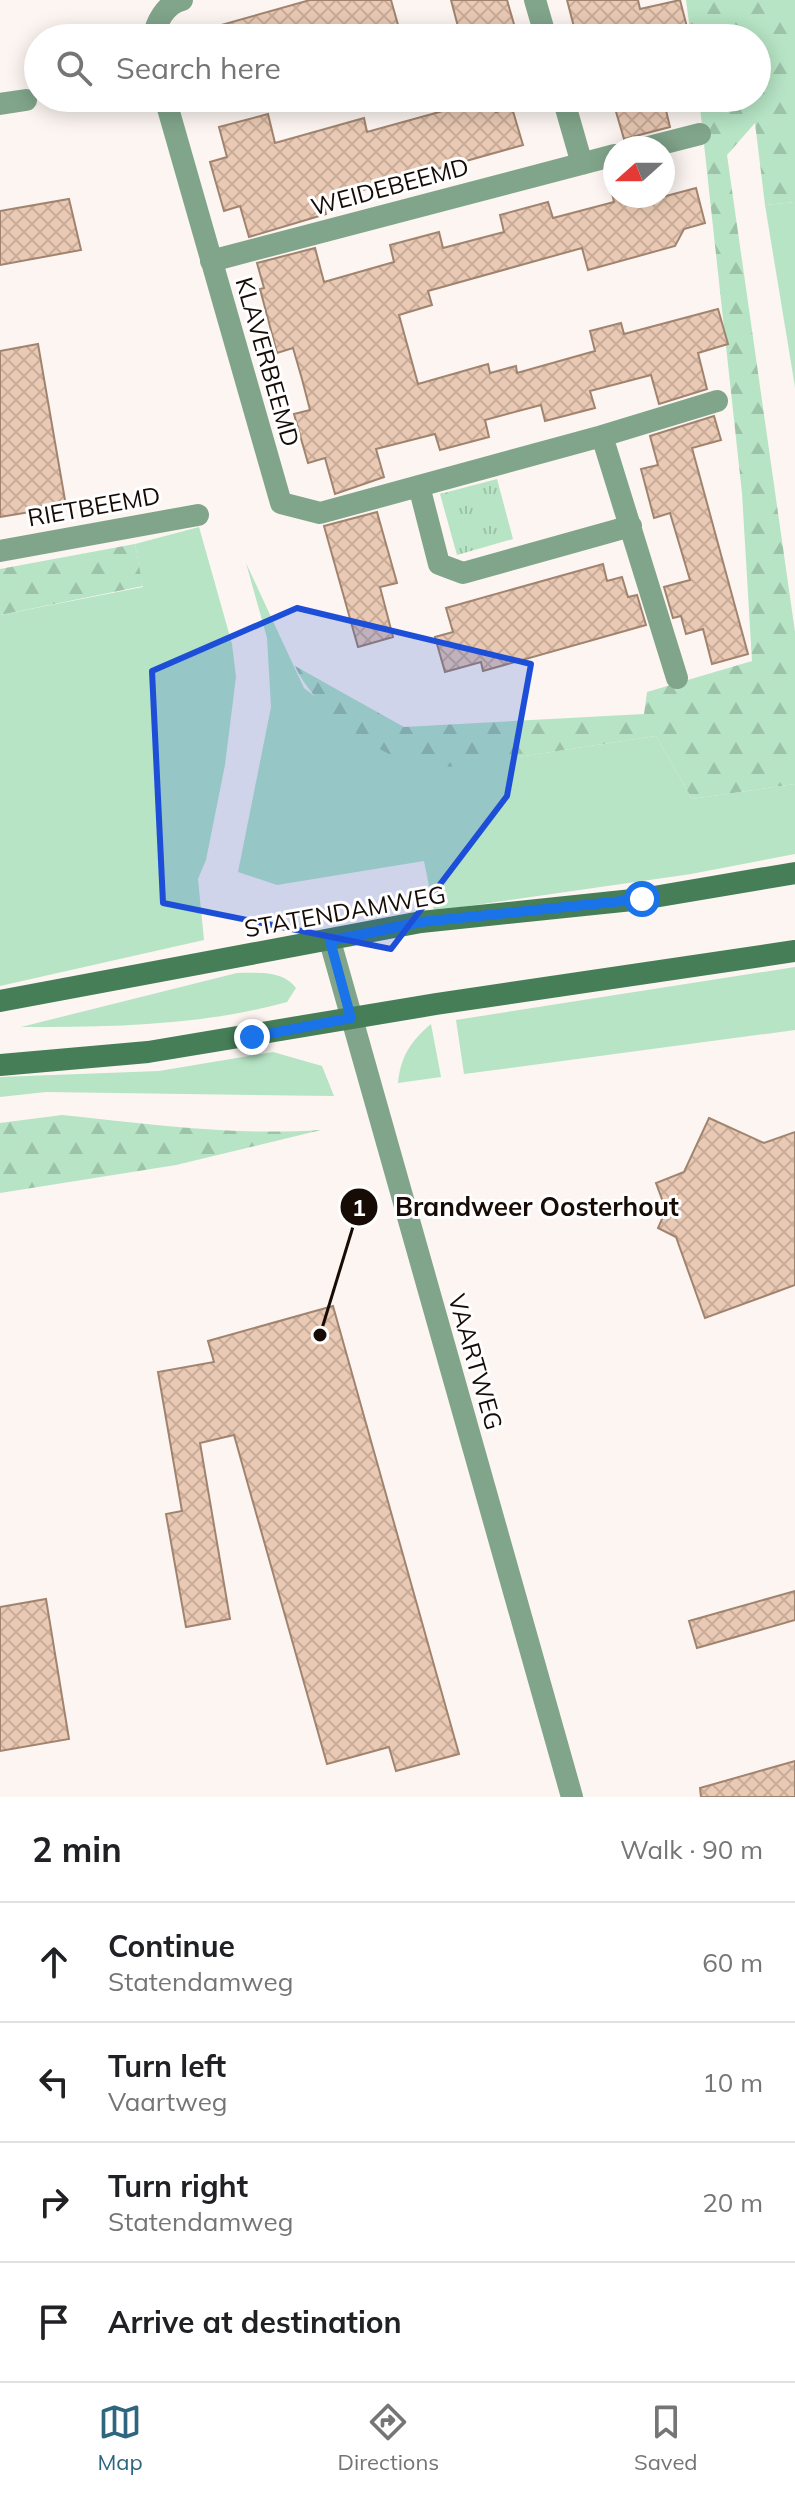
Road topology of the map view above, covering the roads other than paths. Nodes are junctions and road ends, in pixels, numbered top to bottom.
1 (182, 0) edge
2 (535, 0) edge
3 (156, 24) edge
4 (542, 24) edge
5 (24, 100) edge
6 (0, 104) edge
7 (169, 112) edge
8 (567, 112) edge
9 (700, 134) dead end
10 (675, 140) edge
11 (603, 158) edge
12 (582, 164) junction
13 (211, 261) junction
14 (717, 401) dead end
15 (602, 436) junction
16 (419, 486) junction
17 (198, 515) dead end
18 (631, 526) junction
19 (0, 551) edge
20 (677, 678) dead end
21 (795, 873) edge
22 (330, 941) junction
23 (795, 951) edge
24 (0, 1001) edge
25 (351, 1018) junction
26 (0, 1065) edge
27 (572, 1797) edge

1 - 3 street
2 - 4 street
5 - 6 street
7 - 13 street, KLAVERBEEMD
8 - 12 street
9 - 10 street
11 - 12 street, WEIDEBEEMD
12 - 13 street, WEIDEBEEMD
13 - 16 street, KLAVERBEEMD
14 - 15 street, KLAVERBEEMD
15 - 16 street, KLAVERBEEMD
15 - 18 street
16 - 18 street
17 - 19 street, RIETBEEMD
18 - 20 street
21 - 22 main road, STATENDAMWEG
22 - 24 main road, STATENDAMWEG
22 - 25 street, VAARTWEG
23 - 25 main road
25 - 26 main road
25 - 27 street, VAARTWEG

